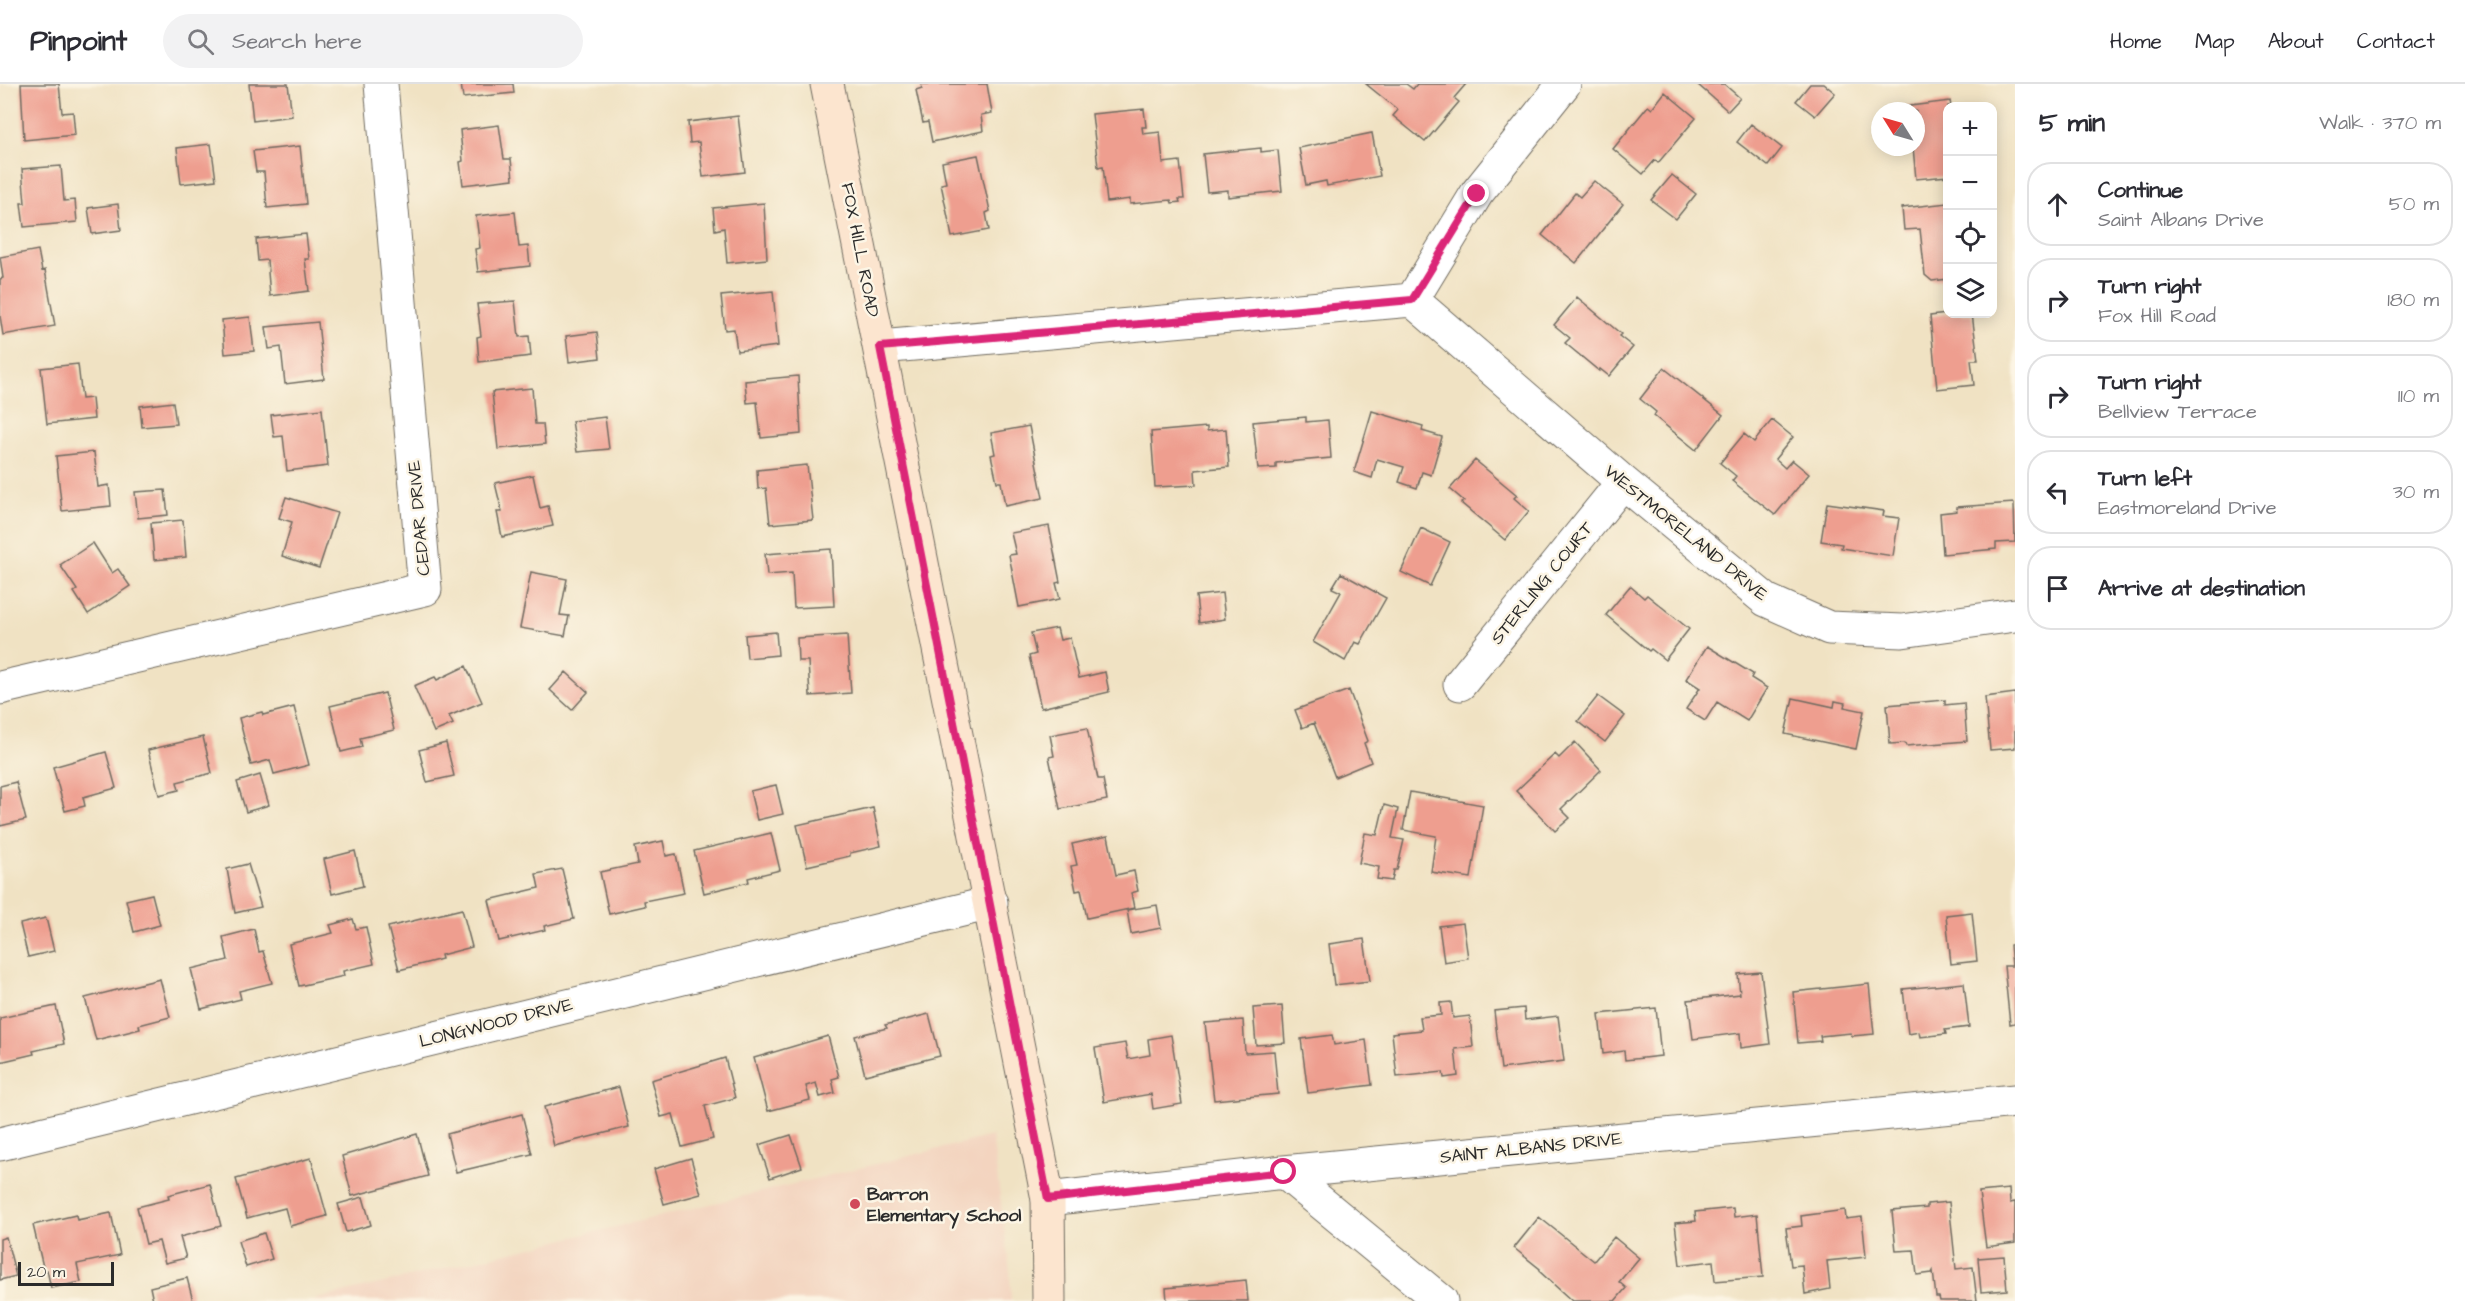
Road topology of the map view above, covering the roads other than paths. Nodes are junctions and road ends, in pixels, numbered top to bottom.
1 (381, 84) edge
2 (827, 84) edge
3 (1558, 86) edge
4 (1412, 300) junction
5 (880, 347) junction
6 (1623, 482) junction
7 (2015, 615) edge
8 (1460, 684) dead end
9 (0, 688) edge
10 (991, 903) junction
11 (2015, 1101) edge
12 (0, 1144) edge
13 (1284, 1172) junction
14 (1048, 1199) junction
15 (1049, 1301) edge
16 (1441, 1301) edge

1 - 9 street, CEDAR DRIVE
2 - 5 main road, FOX HILL ROAD
3 - 4 street
4 - 5 street
4 - 6 street, WESTMORELAND DRIVE
5 - 10 main road, FOX HILL ROAD
6 - 7 street, WESTMORELAND DRIVE
6 - 8 street, STERLING COURT
10 - 12 street, LONGWOOD DRIVE
10 - 14 main road, FOX HILL ROAD
11 - 13 street, SAINT ALBANS DRIVE
13 - 14 street, SAINT ALBANS DRIVE
13 - 16 street
14 - 15 main road, FOX HILL ROAD

